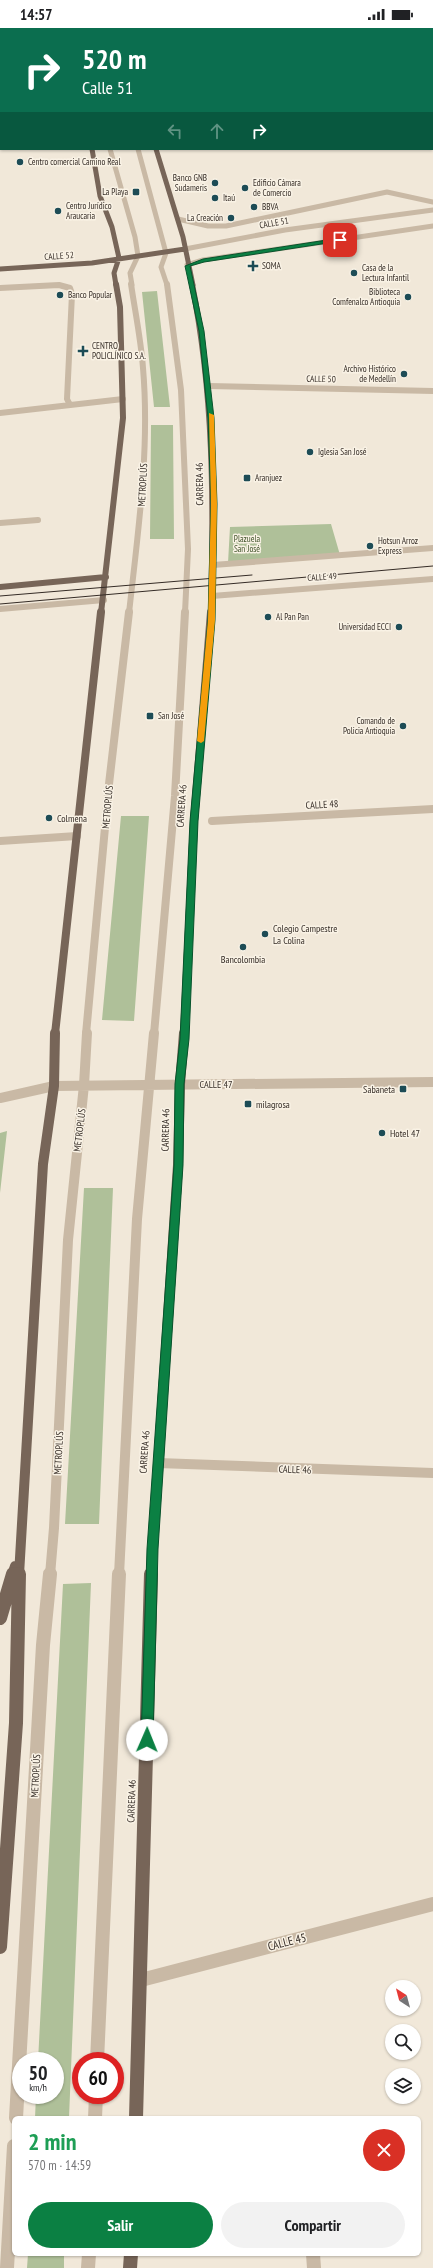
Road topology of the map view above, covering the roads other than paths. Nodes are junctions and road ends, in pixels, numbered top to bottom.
1 (92, 150) edge
2 (110, 150) edge
3 (138, 150) edge
4 (156, 150) edge
5 (433, 202) edge
6 (433, 210) edge
7 (178, 219) junction
8 (432, 227) edge
9 (185, 249) junction
10 (166, 253) junction
11 (138, 256) junction
12 (119, 258) junction
13 (187, 266) junction
14 (0, 269) edge
15 (0, 288) edge
16 (209, 386) junction
17 (433, 390) edge
18 (123, 399) junction
19 (70, 405) junction
20 (0, 413) edge
21 (38, 520) dead end
22 (0, 523) edge
23 (433, 548) edge
24 (213, 565) junction
25 (106, 577) junction
26 (433, 578) edge
27 (0, 587) edge
28 (212, 596) junction
29 (104, 600) junction
30 (0, 609) edge
31 (433, 809) edge
32 (212, 821) dead end
33 (77, 836) junction
34 (0, 841) edge
35 (433, 1082) edge
36 (180, 1084) junction
37 (150, 1085) junction
38 (54, 1086) junction
39 (84, 1086) junction
40 (0, 1098) edge
41 (158, 1463) junction
42 (433, 1473) edge
43 (19, 1550) junction
44 (0, 1618) edge
45 (433, 1904) edge
46 (0, 1947) edge
47 (141, 1980) junction
48 (97, 2052) edge
49 (96, 2104) edge
50 (16, 2116) edge
51 (95, 2116) edge
52 (136, 2116) edge
53 (12, 2181) edge
54 (89, 2256) edge
55 (131, 2256) edge
56 (313, 2256) edge
57 (7, 2268) edge
58 (88, 2268) edge
59 (130, 2268) edge
60 (314, 2268) edge

1 - 12 main road
2 - 11 street
3 - 10 street
4 - 7 main road, CARRERA 46
5 - 7 street, CALLE 51
6 - 9 street, CALLE 51
7 - 9 main road, CARRERA 46
8 - 13 street
9 - 10 main road, CALLE 51
9 - 13 main road, CARRERA 46
10 - 11 main road, CALLE 51
10 - 37 street
11 - 12 main road, CALLE 51
11 - 39 street, METROPLÚS
12 - 14 main road, CALLE 52
12 - 18 main road
13 - 16 main road, CARRERA 46
15 - 19 street
16 - 17 street, CALLE 50
16 - 24 main road, CARRERA 46
18 - 19 street
18 - 25 main road
19 - 20 street
21 - 22 street
23 - 24 street
24 - 28 main road, CARRERA 46
25 - 27 main road
25 - 29 main road
26 - 28 street, CALLE 49
28 - 36 main road, CARRERA 46
29 - 30 street
29 - 33 main road
31 - 32 street, CALLE 48
33 - 34 street
33 - 38 main road
35 - 36 street, CALLE 47
36 - 37 street, CALLE 47
36 - 41 main road, CARRERA 46
37 - 39 street, CALLE 47
37 - 48 street
38 - 39 street, CALLE 47
38 - 40 street, CALLE 47
38 - 43 main road
39 - 50 street, METROPLÚS
41 - 42 street, CALLE 46
41 - 47 main road, CARRERA 46
43 - 44 main road
43 - 46 main road
45 - 47 street, CALLE 45
47 - 52 main road, CARRERA 46
49 - 51 street
53 - 57 street
54 - 58 street
55 - 59 main road
56 - 60 street

